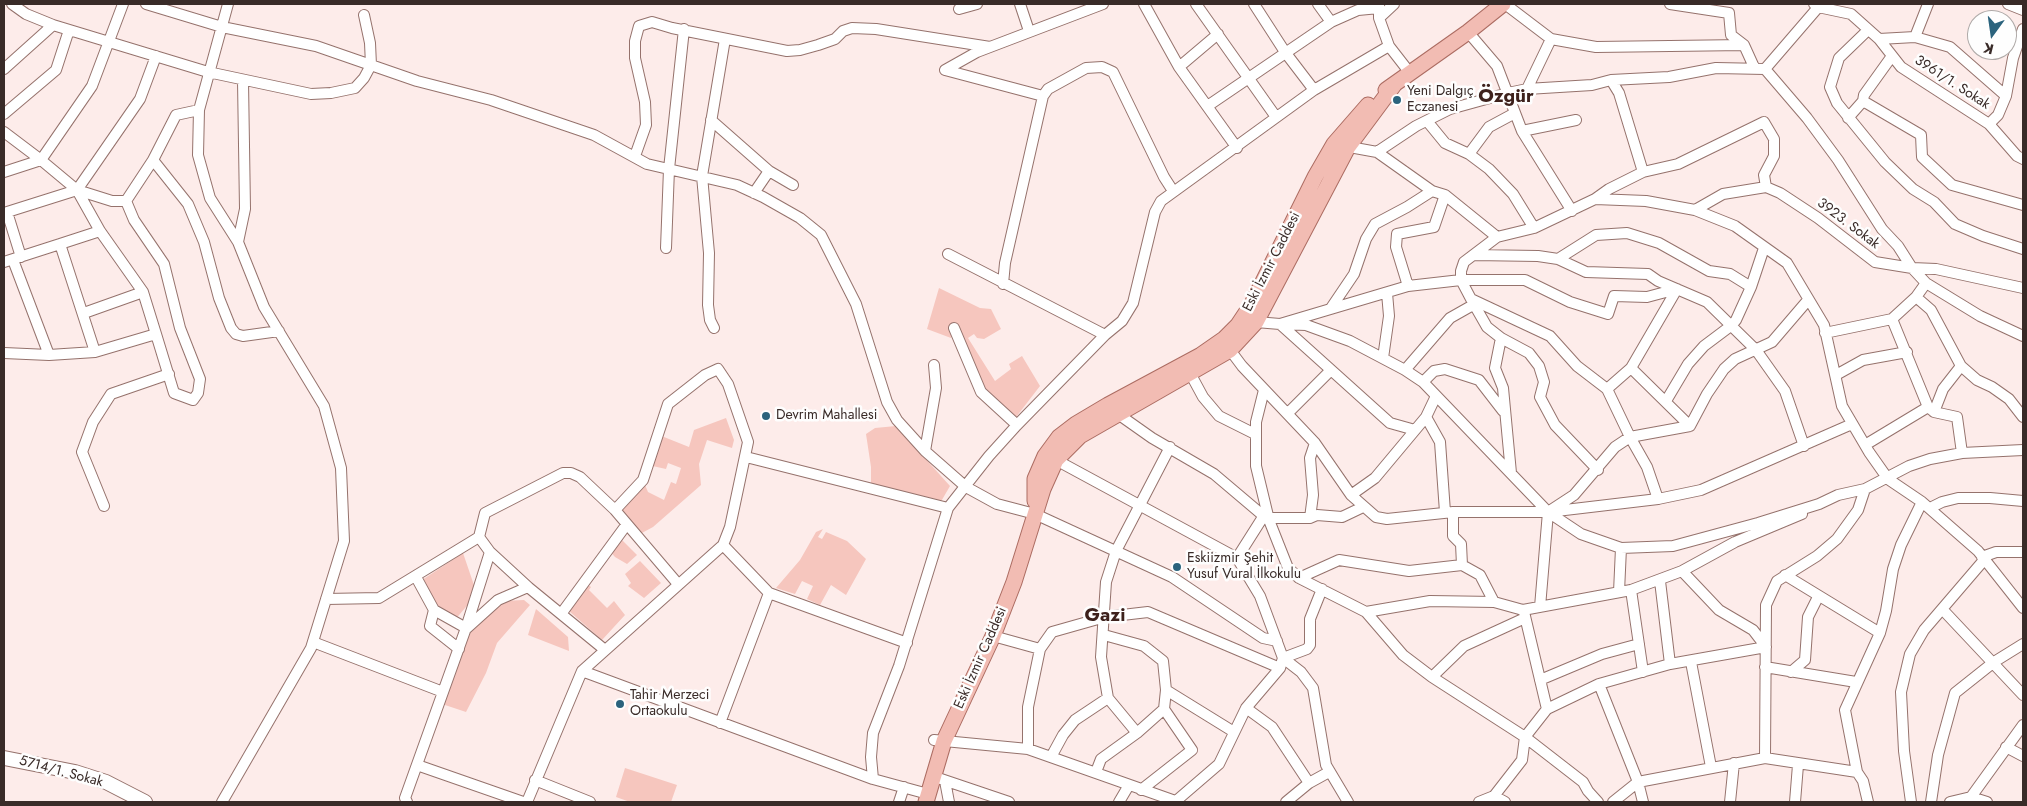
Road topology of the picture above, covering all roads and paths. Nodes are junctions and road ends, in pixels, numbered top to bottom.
1 (12, 4) edge
2 (123, 4) edge
3 (146, 4) edge
4 (228, 4) edge
5 (977, 4) edge
6 (1020, 4) edge
7 (1103, 4) edge
8 (1144, 4) edge
9 (1196, 4) edge
10 (1254, 4) edge
11 (1318, 4) edge
12 (1394, 4) edge
13 (1504, 4) edge
14 (1670, 4) edge
15 (1804, 4) edge
16 (1928, 4) edge
17 (2008, 4) edge
18 (1817, 5) edge
19 (1356, 7) edge
20 (959, 9) dead end
21 (4, 10) edge
22 (1379, 10) edge
23 (2023, 10) edge
24 (364, 15) dead end
25 (1331, 22) junction
26 (53, 25) junction
27 (222, 27) junction
28 (684, 29) junction
29 (2023, 29) edge
30 (69, 30) junction
31 (1868, 30) junction
32 (1029, 31) junction
33 (1468, 32) junction
34 (1218, 34) junction
35 (1916, 37) junction
36 (726, 39) junction
37 (1550, 39) junction
38 (1879, 39) junction
39 (109, 41) junction
40 (1744, 45) junction
41 (1389, 46) junction
42 (990, 47) junction
43 (1285, 52) junction
44 (156, 56) junction
45 (1892, 56) junction
46 (2018, 59) edge
47 (371, 65) junction
48 (1179, 67) junction
49 (1754, 67) junction
50 (1766, 68) junction
51 (4, 69) edge
52 (208, 72) junction
53 (1410, 73) junction
54 (1249, 78) junction
55 (1611, 80) junction
56 (243, 81) junction
57 (1527, 89) junction
58 (1314, 90) junction
59 (1508, 93) junction
60 (1043, 96) junction
61 (2006, 96) junction
62 (1863, 101) junction
63 (1209, 105) junction
64 (199, 110) junction
65 (1515, 113) junction
66 (4, 114) edge
67 (1276, 117) junction
68 (1848, 118) junction
69 (711, 120) junction
70 (1576, 120) dead end
71 (1427, 121) junction
72 (1989, 124) junction
73 (1522, 130) junction
74 (4, 132) edge
75 (1341, 146) junction
76 (1238, 148) junction
77 (1377, 152) junction
78 (1469, 154) junction
79 (2021, 155) edge
80 (635, 156) junction
81 (41, 160) junction
82 (153, 160) junction
83 (669, 168) junction
84 (769, 170) junction
85 (4, 172) edge
86 (1643, 172) junction
87 (702, 176) junction
88 (793, 185) dead end
89 (1766, 187) junction
90 (77, 190) junction
91 (1173, 191) junction
92 (1432, 191) junction
93 (754, 193) junction
94 (1445, 195) junction
95 (1595, 199) junction
96 (126, 201) junction
97 (2023, 204) edge
98 (1694, 210) junction
99 (1572, 211) junction
100 (5, 212) edge
101 (1534, 228) junction
102 (100, 230) junction
103 (1497, 237) junction
104 (238, 242) junction
105 (60, 244) junction
106 (666, 248) dead end
107 (1764, 248) junction
108 (2023, 249) edge
109 (948, 254) dead end
110 (1474, 255) junction
111 (1558, 259) junction
112 (13, 260) edge
113 (1912, 268) junction
114 (1461, 280) junction
115 (1926, 283) junction
116 (1003, 284) junction
117 (1408, 286) junction
118 (1751, 287) junction
119 (2023, 288) edge
120 (1677, 289) junction
121 (143, 292) junction
122 (1387, 293) junction
123 (1916, 297) junction
124 (1808, 300) junction
125 (1472, 302) junction
126 (1331, 308) junction
127 (84, 313) junction
128 (1892, 319) junction
129 (1256, 322) junction
130 (1280, 324) junction
131 (1732, 325) junction
132 (714, 328) dead end
133 (954, 328) dead end
134 (279, 332) junction
135 (1825, 333) junction
136 (156, 334) junction
137 (1105, 335) junction
138 (2023, 336) edge
139 (1500, 338) junction
140 (1230, 350) junction
141 (1756, 350) junction
142 (95, 352) junction
143 (1907, 352) junction
144 (4, 353) edge
145 (49, 355) junction
146 (1383, 358) junction
147 (934, 365) dead end
148 (1961, 366) junction
149 (1631, 368) junction
150 (1331, 370) junction
151 (1405, 370) junction
152 (1190, 373) junction
153 (169, 374) junction
154 (1836, 375) junction
155 (1423, 382) junction
156 (1607, 389) junction
157 (1264, 390) junction
158 (1436, 396) junction
159 (1666, 401) junction
160 (1931, 409) junction
161 (1503, 411) junction
162 (1288, 412) junction
163 (1118, 414) junction
164 (1426, 417) junction
165 (2023, 417) edge
166 (1852, 424) junction
167 (1017, 425) junction
168 (1690, 426) junction
169 (1416, 430) junction
170 (1255, 434) junction
171 (1630, 437) junction
172 (1315, 443) junction
173 (1865, 445) junction
174 (1804, 446) junction
175 (1170, 447) junction
176 (2023, 450) edge
177 (925, 452) junction
178 (1962, 453) junction
179 (746, 457) junction
180 (1056, 460) junction
181 (1598, 470) junction
182 (1511, 473) junction
183 (1888, 478) junction
184 (966, 488) junction
185 (1865, 489) junction
186 (1352, 495) junction
187 (1658, 499) junction
188 (2023, 501) edge
189 (1140, 504) junction
190 (1819, 504) junction
191 (1926, 505) junction
192 (104, 506) dead end
193 (1363, 506) junction
194 (948, 508) junction
195 (615, 510) junction
196 (1449, 512) junction
197 (1548, 512) junction
198 (1035, 514) junction
199 (1266, 518) junction
200 (1310, 518) junction
201 (626, 524) junction
202 (479, 537) junction
203 (723, 545) junction
204 (1621, 548) junction
205 (1116, 551) junction
206 (490, 552) junction
207 (2023, 552) edge
208 (1237, 558) junction
209 (1983, 558) junction
210 (1462, 565) junction
211 (1682, 572) junction
212 (1785, 575) junction
213 (416, 577) junction
214 (1299, 578) junction
215 (1660, 581) junction
216 (678, 584) junction
217 (528, 587) junction
218 (1322, 589) junction
219 (1631, 590) junction
220 (1619, 592) junction
221 (769, 594) junction
222 (2019, 595) edge
223 (1818, 597) junction
224 (326, 599) junction
225 (1494, 602) junction
226 (1540, 607) junction
227 (2023, 608) edge
228 (434, 610) junction
229 (1942, 610) junction
230 (1366, 612) junction
231 (561, 614) junction
232 (1524, 614) junction
233 (1105, 617) junction
234 (466, 628) junction
235 (1880, 633) junction
236 (1104, 635) junction
237 (993, 636) junction
238 (1277, 641) junction
239 (313, 642) junction
240 (907, 643) junction
241 (1639, 644) junction
242 (2023, 644) edge
243 (1766, 647) junction
244 (459, 649) junction
245 (1040, 649) junction
246 (605, 650) junction
247 (1691, 662) junction
248 (1994, 662) junction
249 (1281, 663) junction
250 (1670, 664) junction
251 (1765, 667) junction
252 (582, 671) junction
253 (1643, 672) junction
254 (1791, 672) junction
255 (1432, 677) junction
256 (1540, 680) junction
257 (1856, 682) junction
258 (1599, 684) junction
259 (1166, 690) junction
260 (443, 692) junction
261 (2023, 695) edge
262 (1108, 698) junction
263 (1246, 708) junction
264 (1164, 709) junction
265 (1547, 709) junction
266 (720, 723) junction
267 (2023, 725) edge
268 (1234, 732) junction
269 (1137, 733) junction
270 (1525, 737) junction
271 (939, 740) junction
272 (2006, 747) junction
273 (1028, 749) junction
274 (2023, 756) edge
275 (1051, 757) junction
276 (4, 758) edge
277 (1765, 758) junction
278 (1734, 762) junction
279 (417, 764) junction
280 (1798, 765) junction
281 (1711, 767) junction
282 (1096, 772) junction
283 (1329, 772) junction
284 (1857, 772) junction
285 (939, 778) junction
286 (873, 779) junction
287 (535, 780) junction
288 (1638, 782) junction
289 (1309, 783) junction
290 (1129, 785) junction
291 (1141, 790) junction
292 (918, 795) edge
293 (1494, 796) junction
294 (1971, 797) junction
295 (224, 799) edge
296 (145, 802) edge
297 (407, 802) edge
298 (523, 802) edge
299 (527, 802) edge
300 (590, 802) edge
301 (898, 802) edge
302 (949, 802) edge
303 (1009, 802) edge
304 (1119, 802) edge
305 (1173, 802) edge
306 (1286, 802) edge
307 (1348, 802) edge
308 (1478, 802) edge
309 (1505, 802) edge
310 (1598, 802) edge
311 (1612, 802) edge
312 (1643, 802) edge
313 (1730, 802) edge
314 (1795, 802) edge
315 (1868, 802) edge
316 (1911, 802) edge
317 (1931, 802) edge
318 (1950, 802) edge
319 (1987, 802) edge

1 - 21 street
1 - 26 street
2 - 39 street
3 - 27 street
4 - 27 street
5 - 20 street
6 - 32 street
7 - 32 street
8 - 48 street
9 - 34 street
10 - 43 street
11 - 25 street
12 - 22 street
13 - 33 main road, Eski İzmir Caddesi
13 - 37 street
14 - 40 street
15 - 18 street, 3961/1. Sokak
16 - 35 street
17 - 23 street
18 - 31 street, 3961/1. Sokak
18 - 50 street
19 - 22 street
19 - 25 street
22 - 41 street
24 - 47 street
25 - 43 street
26 - 30 street
26 - 51 street
27 - 47 street
27 - 52 street
28 - 36 street
28 - 80 street
28 - 83 street
29 - 46 street
30 - 39 street
30 - 66 street
31 - 38 street, 3961/1. Sokak
31 - 68 street
32 - 42 street
33 - 53 main road, Eski İzmir Caddesi
33 - 59 street
34 - 48 street
34 - 54 street
35 - 38 street
35 - 61 street
36 - 42 street
36 - 69 street
37 - 40 street
37 - 57 street
38 - 45 street, 3961/1. Sokak
39 - 44 street
39 - 81 street
40 - 49 street
41 - 53 street
41 - 58 street
42 - 60 street
43 - 54 street
43 - 58 street
44 - 52 street
44 - 90 street
45 - 62 street
45 - 72 street, 3961/1. Sokak
46 - 61 street
47 - 56 street
47 - 80 street
48 - 63 street
49 - 50 street
49 - 55 street
50 - 113 street
52 - 56 street
52 - 64 street
53 - 75 main road, Eski İzmir Caddesi
54 - 63 street
54 - 67 street
55 - 57 street
55 - 86 street
56 - 104 street
57 - 59 street
58 - 67 street
59 - 65 street
59 - 71 street
60 - 91 street
60 - 116 street
61 - 72 street
62 - 68 street
62 - 97 street
63 - 76 street
64 - 82 street
64 - 104 street
65 - 73 street
65 - 78 street
67 - 76 street
68 - 108 street
69 - 84 street
69 - 87 street
70 - 73 street
71 - 77 street
71 - 78 street
72 - 79 street, 3961/1. Sokak
73 - 99 street
74 - 81 street
75 - 77 street
75 - 129 main road, Eski İzmir Caddesi
75 - 198 main road, Eski İzmir Caddesi
76 - 91 street
77 - 92 street
78 - 101 street
80 - 83 street
81 - 85 street
81 - 90 street
82 - 96 street
82 - 134 street
83 - 87 street
83 - 106 street
84 - 88 street
84 - 93 street
86 - 89 street
86 - 95 street
87 - 93 street
87 - 132 street
89 - 98 street
89 - 113 street, 3923. Sokak
90 - 96 street
90 - 100 street
90 - 102 street
91 - 137 street
92 - 94 street
92 - 126 street
93 - 177 street
94 - 103 street
94 - 117 street
95 - 98 street
95 - 99 street
96 - 153 street
98 - 107 street
99 - 101 street
100 - 112 street
101 - 103 street
102 - 105 street
102 - 121 street
103 - 110 street
104 - 134 street
105 - 112 street
105 - 127 street
107 - 118 street
107 - 124 street
109 - 116 street
110 - 111 street
110 - 114 street
111 - 118 street
111 - 120 street
112 - 145 street
113 - 115 street
113 - 119 street, 3923. Sokak
114 - 117 street
114 - 120 street
114 - 125 street
115 - 123 street
115 - 138 street
116 - 137 street
117 - 122 street
118 - 131 street
120 - 131 street
120 - 149 street
121 - 127 street
121 - 136 street
122 - 126 street
122 - 146 street
123 - 128 street
123 - 148 street
124 - 135 street
124 - 141 street
125 - 139 street
125 - 151 street
125 - 156 street
126 - 130 street
127 - 142 street
128 - 135 street
128 - 143 street
129 - 130 street
129 - 140 main road, Eski İzmir Caddesi
130 - 146 street
130 - 150 street
131 - 141 street
131 - 159 street
133 - 167 street
134 - 224 street
135 - 154 street
136 - 142 street
136 - 153 street
137 - 167 street
139 - 161 street
139 - 181 street
140 - 152 main road, Eski İzmir Caddesi
140 - 157 street
141 - 168 street
141 - 174 street
142 - 145 street
143 - 154 street
143 - 160 street
144 - 145 street
146 - 151 street
147 - 177 street
148 - 160 street
148 - 165 street
149 - 156 street
149 - 159 street
150 - 162 street
150 - 169 street
151 - 155 street
152 - 163 main road, Eski İzmir Caddesi
152 - 170 street
153 - 192 street
154 - 166 street
155 - 158 street
155 - 161 street
156 - 171 street
157 - 162 street
157 - 170 street
158 - 164 street
158 - 182 street
159 - 168 street
160 - 173 street
160 - 178 street
161 - 182 street
162 - 172 street
163 - 175 street
163 - 180 main road, Eski İzmir Caddesi
164 - 169 street
164 - 196 street
166 - 173 street
166 - 174 street
167 - 184 street
168 - 171 street
169 - 186 street
170 - 199 street
171 - 181 street
171 - 187 street
172 - 186 street
172 - 200 street
173 - 183 street
174 - 187 street
175 - 189 street
175 - 199 street
176 - 178 street
177 - 184 street
178 - 183 street
179 - 194 street
179 - 195 street
179 - 203 street
180 - 189 street
180 - 198 main road, Eski İzmir Caddesi
181 - 197 street
182 - 197 street
183 - 185 street
183 - 191 street
184 - 194 street
184 - 198 street
185 - 190 street
185 - 212 street
186 - 193 street
187 - 197 street
188 - 191 street
189 - 205 street
189 - 208 street
190 - 204 street
190 - 211 street
191 - 209 street
191 - 235 street
193 - 196 street
193 - 200 street
194 - 240 street
195 - 201 street
195 - 202 street
196 - 197 street
196 - 210 street
197 - 204 street
197 - 226 street
198 - 205 street
198 - 237 main road, Eski İzmir Caddesi
199 - 200 street
199 - 208 street
199 - 214 street
201 - 216 street
201 - 231 street
202 - 206 street
202 - 213 street
203 - 216 street
203 - 221 street
204 - 220 street
205 - 233 street
205 - 238 street
206 - 217 street
206 - 234 street
207 - 209 street
208 - 238 street
209 - 222 street
209 - 229 street
210 - 214 street
210 - 225 street
211 - 215 street
211 - 243 street
212 - 223 street
212 - 243 street
213 - 224 street
213 - 228 street
214 - 218 street
215 - 219 street
215 - 250 street
216 - 246 street
217 - 231 street
217 - 234 street
218 - 230 street
218 - 249 street
219 - 220 street
219 - 241 street
220 - 226 street
221 - 240 street
221 - 266 street
222 - 227 street
223 - 235 street
223 - 254 street
224 - 239 street
225 - 230 street
225 - 232 street
226 - 232 street
228 - 234 street
228 - 244 street
229 - 248 street
229 - 316 street
230 - 255 street
231 - 246 street
232 - 255 street
232 - 256 street
233 - 236 street
233 - 245 street
233 - 249 street
234 - 244 street
235 - 257 street
236 - 259 street
236 - 262 street
237 - 245 street
237 - 271 main road, Eski İzmir Caddesi
238 - 249 street
239 - 260 street
239 - 295 street
240 - 286 street
241 - 253 street
241 - 256 street
242 - 248 street
243 - 247 street
243 - 251 street
244 - 260 street
245 - 273 street
246 - 252 street
247 - 250 street
247 - 281 street
248 - 261 street
248 - 317 street
249 - 263 street
249 - 283 street
250 - 253 street
251 - 254 street
251 - 277 street
252 - 266 street
252 - 287 street
253 - 258 street
254 - 257 street
255 - 270 street
256 - 265 street
257 - 284 street
258 - 265 street
258 - 288 street
259 - 264 street
259 - 268 street
260 - 279 street
262 - 269 street
262 - 275 street
263 - 268 street
263 - 289 street
264 - 269 street
264 - 291 street
265 - 270 street
266 - 286 street
267 - 272 street
268 - 305 street
269 - 282 street
270 - 293 street
270 - 310 street
271 - 273 street
271 - 285 main road, Eski İzmir Caddesi
271 - 292 main road
272 - 274 street
272 - 294 street
273 - 275 street
275 - 282 street
276 - 296 main road, 5714/1. Sokak
277 - 278 street
277 - 280 street
278 - 281 street
278 - 313 street
279 - 297 street
279 - 298 street
280 - 284 street
280 - 314 street
281 - 288 street
282 - 290 street
283 - 289 street
283 - 307 street
284 - 315 street
285 - 292 main road, Eski İzmir Caddesi
285 - 302 street
285 - 303 street
286 - 292 street
287 - 299 street
287 - 300 street
288 - 311 street
288 - 312 street
289 - 306 street
290 - 291 street
290 - 304 street
291 - 305 street
292 - 301 street
293 - 308 street
293 - 309 street
294 - 318 street
294 - 319 street

